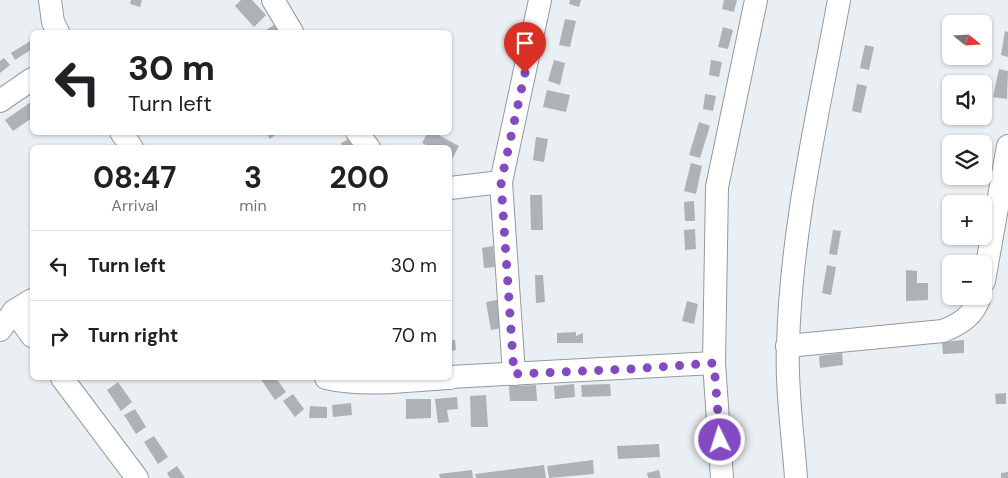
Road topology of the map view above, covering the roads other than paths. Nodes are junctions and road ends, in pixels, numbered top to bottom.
1 (50, 0) edge
2 (273, 0) edge
3 (540, 0) edge
4 (756, 0) edge
5 (839, 0) edge
6 (57, 30) edge
7 (291, 30) edge
8 (30, 80) edge
9 (0, 100) edge
10 (1008, 146) edge
11 (501, 182) junction
12 (452, 188) edge
13 (989, 255) edge
14 (23, 305) edge
15 (977, 305) edge
16 (30, 329) edge
17 (0, 330) edge
18 (787, 346) junction
19 (714, 363) junction
20 (514, 374) junction
21 (452, 378) edge
22 (64, 380) edge
23 (334, 380) edge
24 (410, 380) edge
25 (137, 478) edge
26 (722, 478) edge
27 (796, 478) edge

1 - 6 street
2 - 7 street
3 - 11 street
4 - 19 street
5 - 18 street
8 - 9 street
10 - 13 street
11 - 12 street
11 - 20 street
14 - 16 street
14 - 17 street
15 - 18 street
18 - 27 street
19 - 20 street
19 - 26 street
20 - 21 street
22 - 25 street
23 - 24 street

